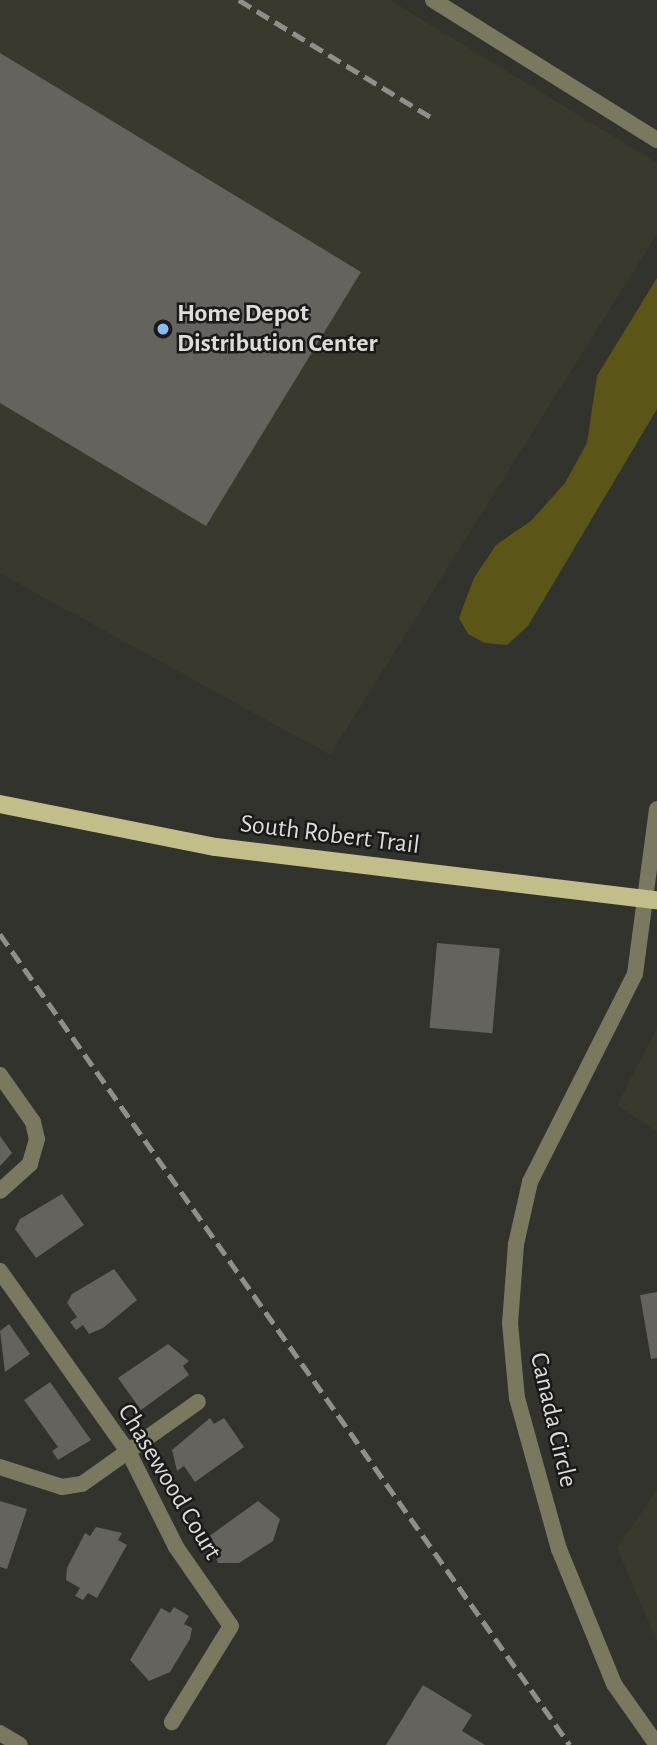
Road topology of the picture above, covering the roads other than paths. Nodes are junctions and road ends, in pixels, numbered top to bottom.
1 (433, 0) edge
2 (657, 140) edge
3 (0, 804) edge
4 (657, 809) edge
5 (652, 899) edge
6 (0, 1074) edge
7 (0, 1191) edge
8 (0, 1271) edge
9 (198, 1402) dead end
10 (129, 1453) junction
11 (0, 1467) edge
12 (172, 1722) dead end
13 (0, 1733) edge
14 (20, 1745) edge
15 (657, 1745) edge

1 - 2 street
3 - 5 main road, South Robert Trail
4 - 5 street, Canada Circle
5 - 15 street, Canada Circle
6 - 7 street
8 - 10 street, Chasewood Court
9 - 10 street
10 - 11 street
10 - 12 street, Chasewood Court
13 - 14 street

